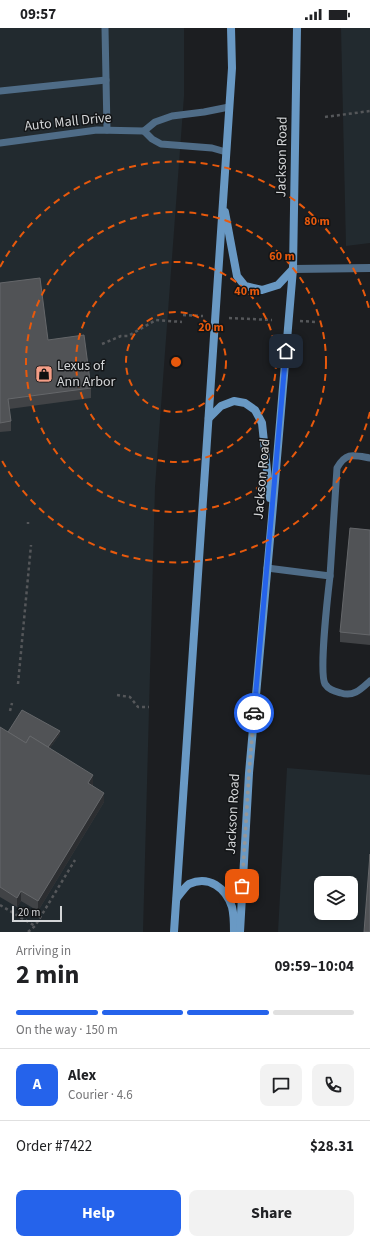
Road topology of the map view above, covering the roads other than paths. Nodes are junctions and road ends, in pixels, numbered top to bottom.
1 (105, 28) edge
2 (231, 28) edge
3 (297, 28) edge
4 (106, 80) junction
5 (0, 91) edge
6 (229, 107) junction
7 (108, 130) junction
8 (144, 131) junction
9 (0, 143) edge
10 (226, 152) junction
11 (223, 200) junction
12 (370, 268) edge
13 (292, 269) junction
14 (209, 418) junction
15 (370, 458) edge
16 (272, 517) junction
17 (267, 568) junction
18 (330, 576) junction
19 (370, 681) edge
20 (177, 898) junction
21 (174, 932) edge
22 (234, 932) edge
23 (240, 932) edge

1 - 4 lane
2 - 6 main road
3 - 13 main road, Jackson Road
4 - 5 lane
4 - 7 lane
6 - 8 lane
6 - 10 main road
7 - 8 lane, Auto Mall Drive
7 - 9 lane, Auto Mall Drive
8 - 10 lane
10 - 11 main road
11 - 13 main road
11 - 14 main road
12 - 13 street
13 - 16 main road, Jackson Road
14 - 16 main road
14 - 20 main road
15 - 18 lane
16 - 17 main road, Jackson Road
17 - 18 lane
17 - 23 main road, Jackson Road
18 - 19 lane
20 - 21 main road
20 - 22 main road

